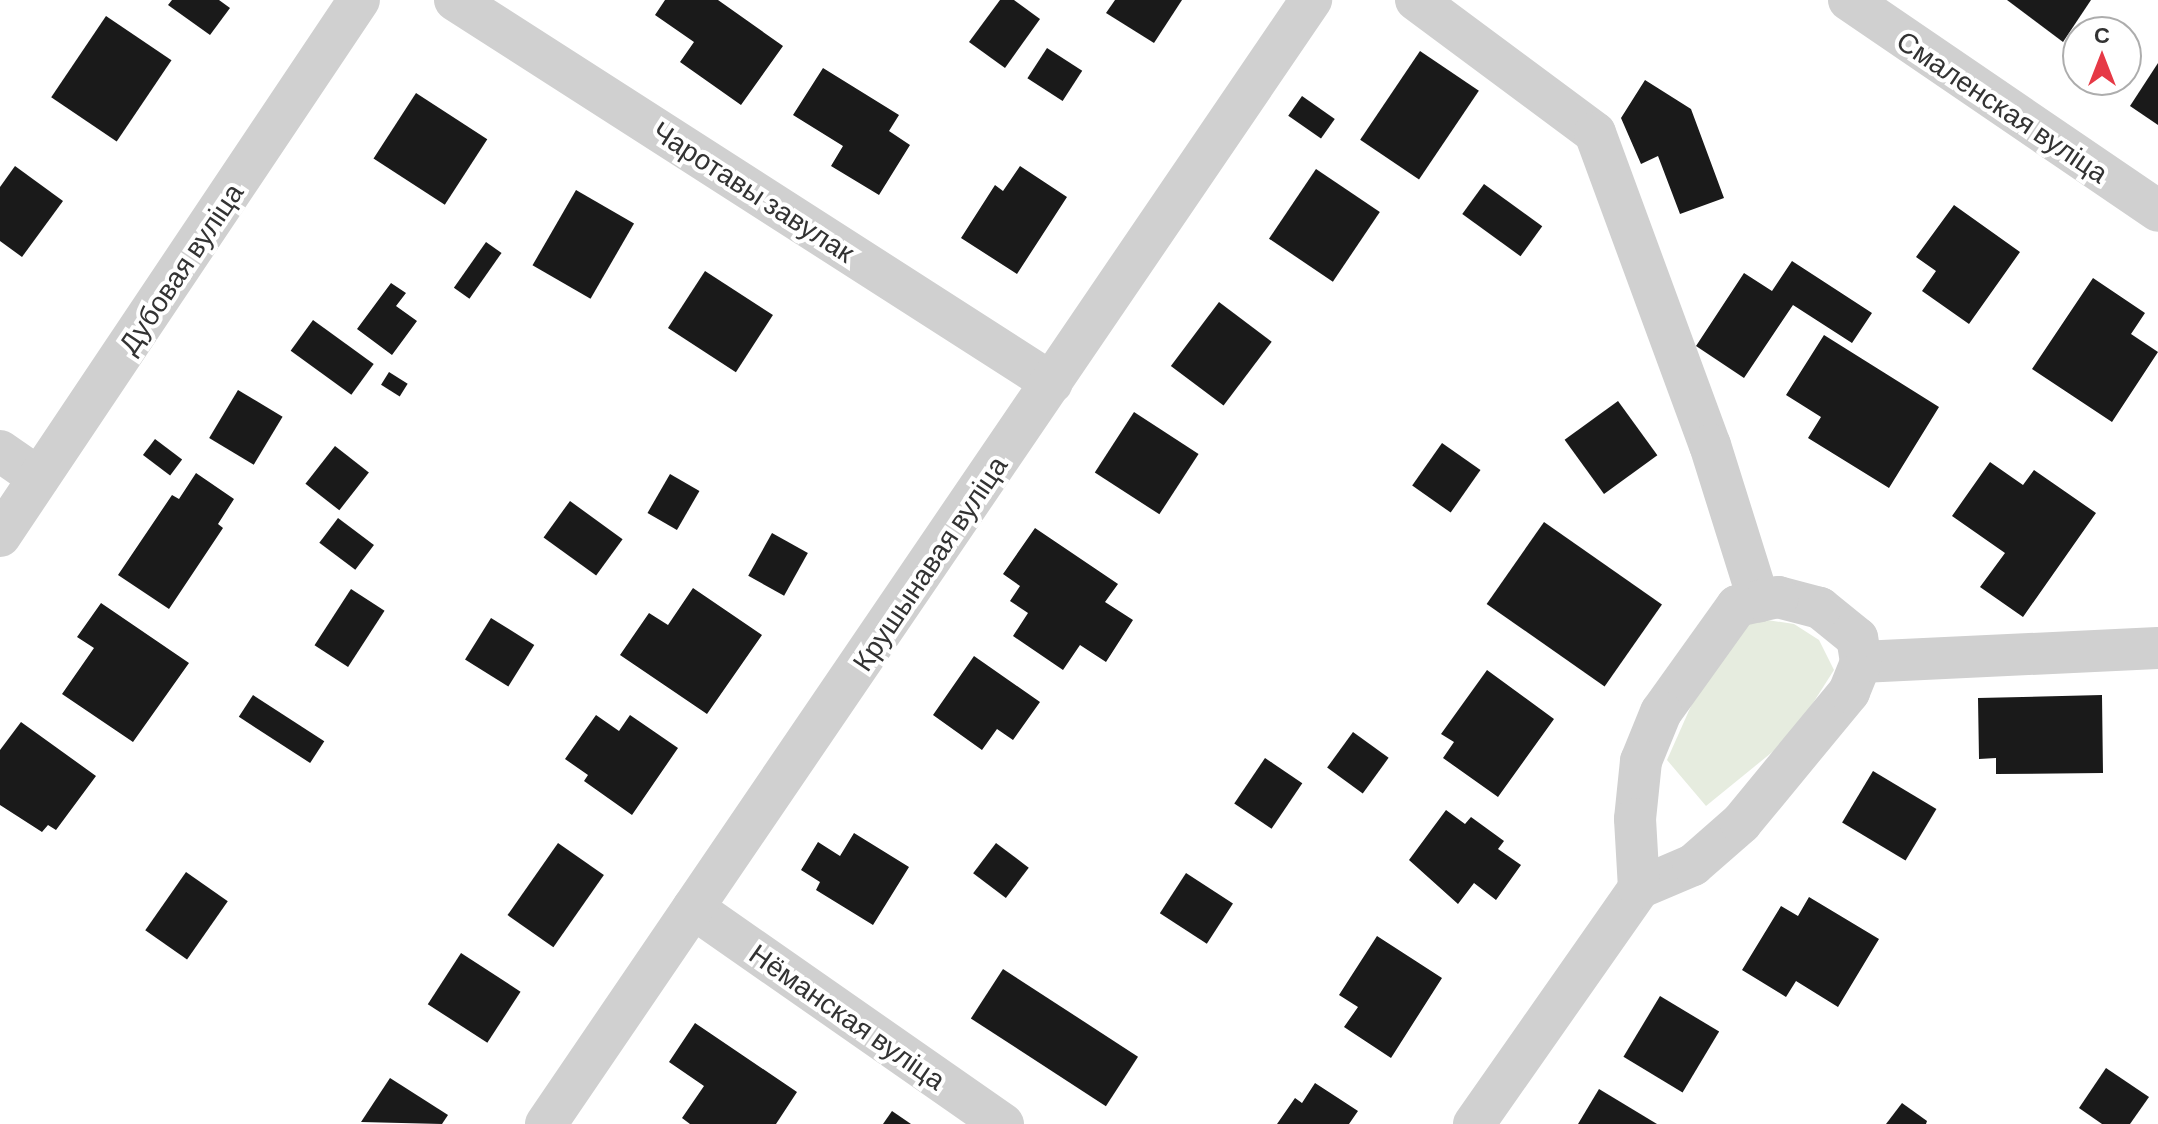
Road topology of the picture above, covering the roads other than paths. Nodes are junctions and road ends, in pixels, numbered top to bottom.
1 (359, 0) edge
2 (455, 0) edge
3 (1311, 0) edge
4 (1416, 0) edge
5 (1849, 0) edge
6 (2158, 211) edge
7 (1052, 383) junction
8 (0, 451) edge
9 (39, 478) junction
10 (0, 536) edge
11 (1759, 601) junction
12 (2158, 648) edge
13 (1861, 662) junction
14 (1639, 888) junction
15 (693, 908) junction
16 (546, 1124) edge
17 (1003, 1124) edge
18 (1474, 1124) edge

1 - 9 street, Дубовая вуліца
2 - 7 street, Чаротавы завулак
3 - 7 street, Крушынавая вуліца
4 - 11 street
5 - 6 street, Смаленская вуліца
7 - 15 street, Крушынавая вуліца
8 - 9 street
9 - 10 street, Дубовая вуліца
11 - 13 street
11 - 14 street
12 - 13 street
13 - 14 street
14 - 18 street
15 - 16 street, Крушынавая вуліца
15 - 17 street, Нёманская вуліца

